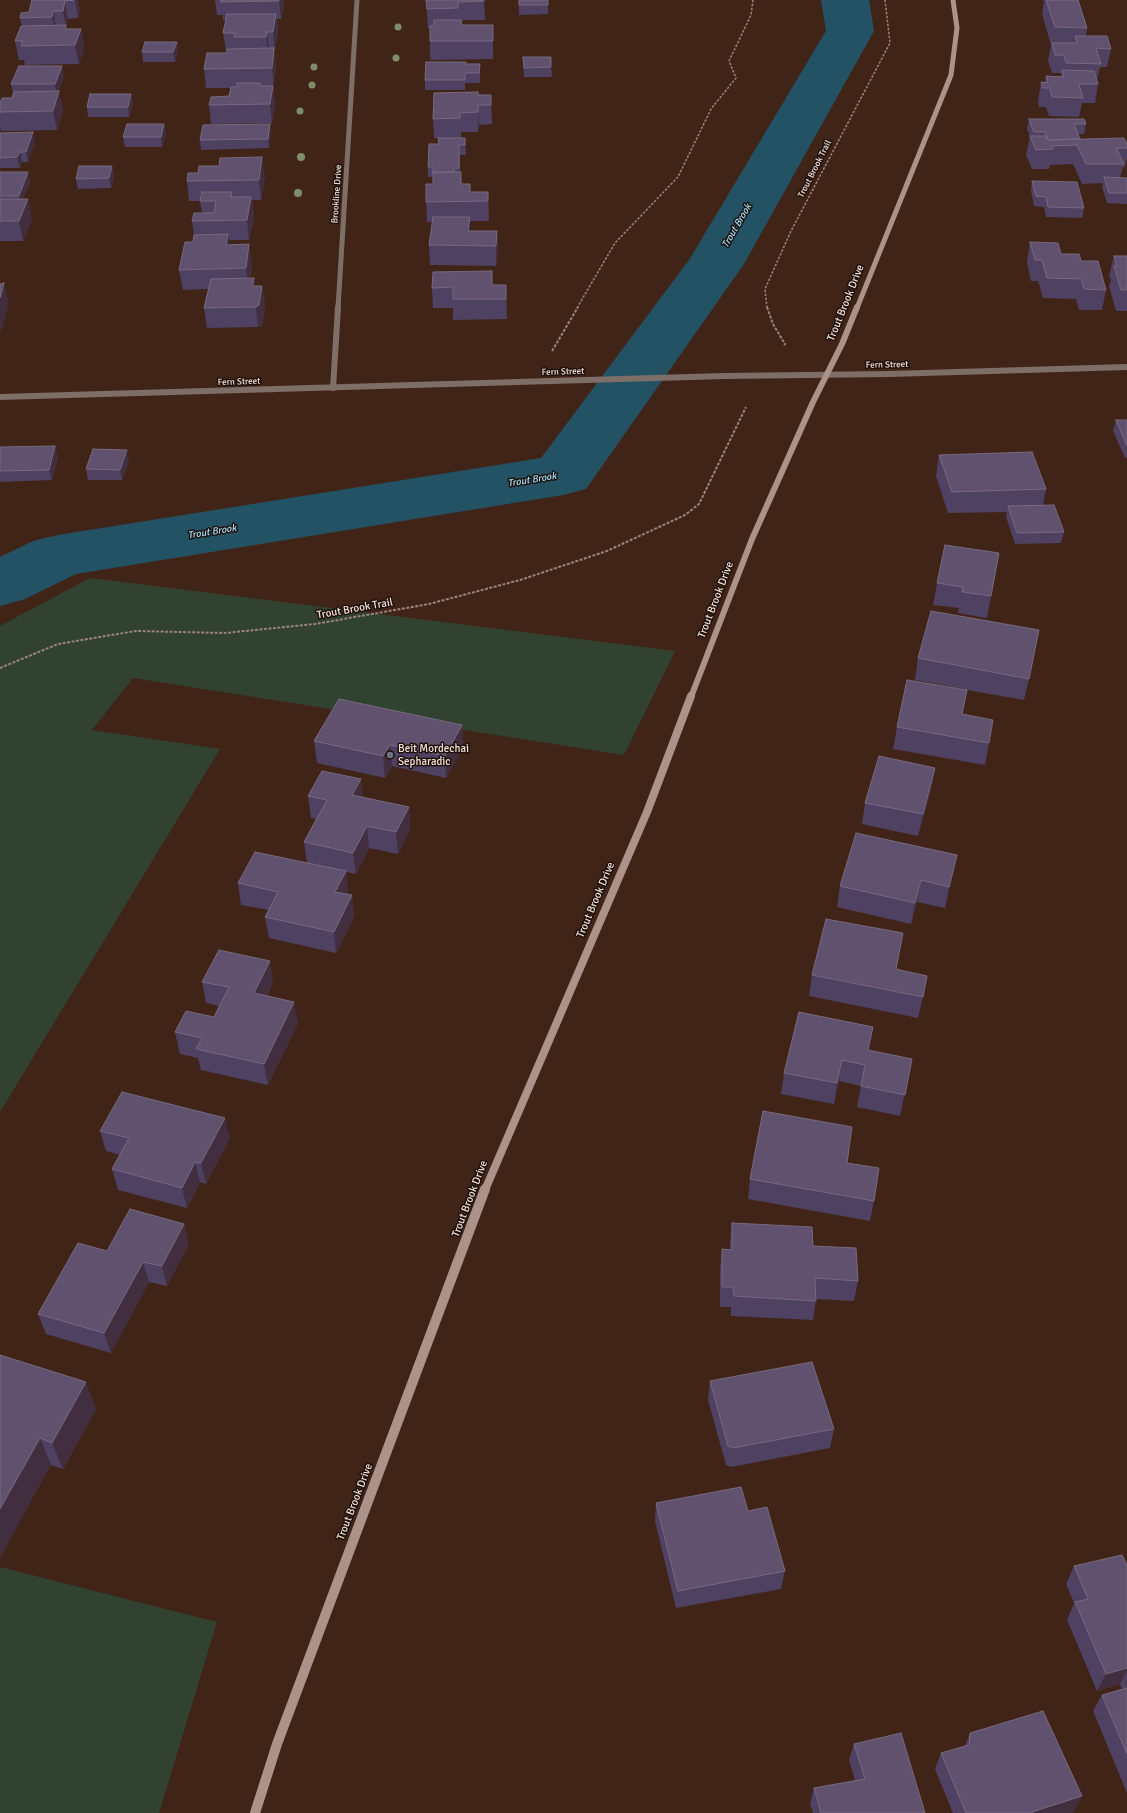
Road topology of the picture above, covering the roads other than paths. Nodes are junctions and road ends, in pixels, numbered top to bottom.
1 (357, 0) edge
2 (953, 0) edge
3 (1127, 367) edge
4 (828, 375) junction
5 (332, 388) junction
6 (0, 397) edge
7 (255, 1813) edge

1 - 5 street, Brookline Drive
2 - 4 main road, Trout Brook Drive
3 - 4 street, Fern Street
4 - 5 street, Fern Street
4 - 7 main road, Trout Brook Drive
5 - 6 street, Fern Street

